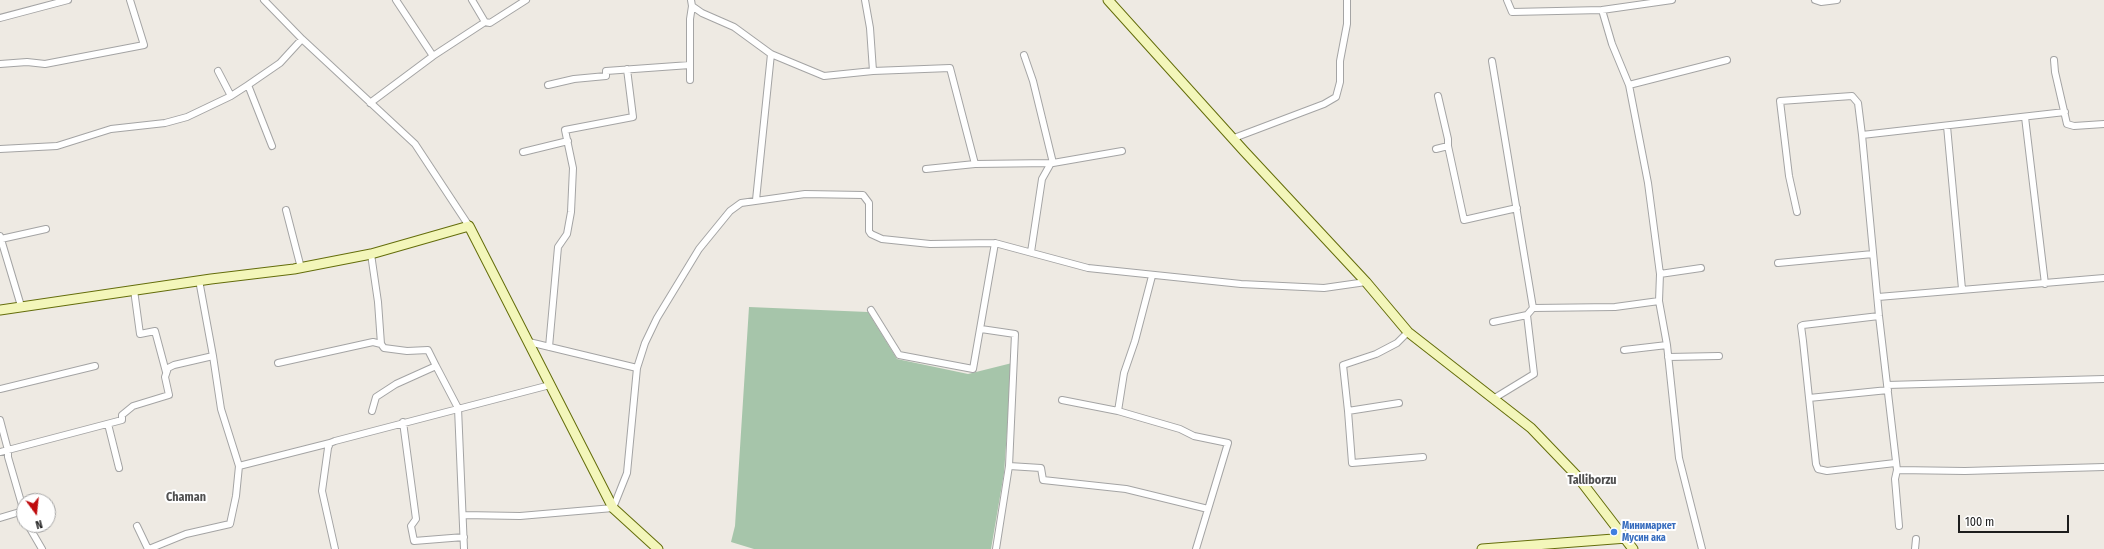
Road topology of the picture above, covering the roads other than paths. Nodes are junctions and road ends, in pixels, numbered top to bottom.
1 (68, 0) edge
2 (130, 0) edge
3 (396, 0) edge
4 (472, 0) edge
5 (526, 0) edge
6 (865, 0) edge
7 (1108, 0) edge
8 (1347, 0) edge
9 (1507, 0) edge
10 (1672, 0) edge
11 (1815, 0) edge
12 (1838, 0) edge
13 (266, 1) edge
14 (691, 3) edge
15 (1602, 10) junction
16 (0, 18) edge
17 (485, 22) junction
18 (302, 39) junction
19 (771, 54) junction
20 (1024, 55) dead end
21 (433, 56) junction
22 (1727, 60) dead end
23 (2054, 60) dead end
24 (1492, 61) dead end
25 (0, 64) edge
26 (690, 65) junction
27 (627, 69) junction
28 (218, 71) dead end
29 (873, 71) junction
30 (690, 80) dead end
31 (248, 85) junction
32 (548, 85) dead end
33 (1629, 85) junction
34 (231, 96) junction
35 (1438, 96) dead end
36 (370, 103) junction
37 (2065, 112) junction
38 (2025, 116) junction
39 (2104, 124) edge
40 (1947, 126) junction
41 (1862, 135) junction
42 (1234, 138) junction
43 (568, 141) junction
44 (272, 146) dead end
45 (1448, 146) junction
46 (0, 149) edge
47 (1436, 149) dead end
48 (1122, 151) dead end
49 (523, 152) dead end
50 (1052, 163) junction
51 (975, 164) junction
52 (926, 169) dead end
53 (756, 200) junction
54 (1517, 208) junction
55 (286, 210) dead end
56 (1797, 212) dead end
57 (469, 226) junction
58 (46, 229) dead end
59 (0, 238) edge
60 (995, 243) junction
61 (1031, 252) junction
62 (371, 254) junction
63 (1873, 254) junction
64 (1778, 263) dead end
65 (301, 268) junction
66 (1700, 268) dead end
67 (1660, 274) junction
68 (1152, 276) junction
69 (2104, 278) edge
70 (199, 280) junction
71 (1366, 282) junction
72 (2046, 284) junction
73 (1962, 289) junction
74 (134, 290) junction
75 (1878, 297) junction
76 (1659, 301) junction
77 (21, 306) junction
78 (1533, 308) junction
79 (0, 310) edge
80 (871, 310) dead end
81 (1527, 315) junction
82 (1879, 316) junction
83 (1493, 322) dead end
84 (981, 329) junction
85 (1408, 332) junction
86 (529, 342) junction
87 (381, 344) junction
88 (1667, 345) junction
89 (548, 347) junction
90 (1624, 350) dead end
91 (212, 356) junction
92 (1718, 356) dead end
93 (1668, 357) junction
94 (278, 364) dead end
95 (95, 366) dead end
96 (436, 366) junction
97 (637, 368) junction
98 (166, 372) junction
99 (2104, 379) edge
100 (550, 385) junction
101 (1888, 388) junction
102 (0, 389) edge
103 (1809, 398) junction
104 (1493, 399) junction
105 (1062, 400) dead end
106 (1399, 403) dead end
107 (458, 408) junction
108 (372, 411) dead end
109 (1118, 411) junction
110 (1348, 411) junction
111 (0, 420) edge
112 (403, 422) junction
113 (108, 424) junction
114 (330, 443) junction
115 (8, 450) junction
116 (0, 452) edge
117 (1423, 457) dead end
118 (1895, 463) junction
119 (239, 466) junction
120 (1009, 466) junction
121 (2104, 466) edge
122 (119, 468) dead end
123 (1897, 470) junction
124 (19, 493) edge
125 (613, 508) junction
126 (1208, 509) junction
127 (16, 513) edge
128 (463, 515) junction
129 (0, 518) edge
130 (137, 526) dead end
131 (1899, 526) dead end
132 (33, 533) edge
133 (464, 537) junction
134 (1627, 538) junction
135 (1916, 539) dead end
136 (1533, 547) edge
137 (42, 549) edge
138 (149, 549) edge
139 (335, 549) edge
140 (464, 549) edge
141 (658, 549) edge
142 (996, 549) edge
143 (1196, 549) edge
144 (1482, 549) edge
145 (1634, 549) edge
146 (1702, 549) edge
147 (1915, 549) edge

1 - 16 street
2 - 25 street
3 - 21 street
4 - 17 street
5 - 17 street
6 - 29 street
7 - 42 street
8 - 42 street
9 - 15 street
10 - 15 street
11 - 12 street
13 - 18 street
14 - 19 street
14 - 26 street
15 - 33 street
17 - 21 street
18 - 31 street
18 - 36 street
19 - 29 street
19 - 53 street
20 - 50 street
21 - 36 street
22 - 33 street
23 - 37 street
24 - 54 street
26 - 27 street
26 - 30 street
27 - 32 street
27 - 43 street
28 - 34 street
29 - 51 street
31 - 34 street
31 - 44 street
33 - 67 street
34 - 46 street
35 - 45 street
36 - 57 street
37 - 38 street
37 - 39 street
38 - 40 street
38 - 72 street
40 - 41 street
40 - 73 street
41 - 56 street
41 - 63 street
42 - 71 street
43 - 49 street
43 - 89 street
45 - 47 street
45 - 54 street
48 - 50 street
50 - 51 street
50 - 61 street
51 - 52 street
53 - 60 street
53 - 97 street
54 - 78 street
55 - 65 street
57 - 62 street
57 - 86 street
58 - 59 street
59 - 77 street
60 - 61 street
60 - 84 street
61 - 68 street
62 - 65 street
62 - 87 street
63 - 64 street
63 - 75 street
65 - 70 street
66 - 67 street
67 - 76 street
68 - 71 street
68 - 109 street
69 - 72 street
70 - 74 street
70 - 91 street
71 - 85 street
72 - 73 street
73 - 75 street
74 - 77 street
74 - 98 street
75 - 82 street
76 - 78 street
76 - 88 street
77 - 79 street
78 - 81 street
80 - 84 street
81 - 83 street
81 - 104 street
82 - 101 street
82 - 103 street
84 - 120 street
85 - 104 street
85 - 110 street
86 - 89 street
86 - 100 street
87 - 94 street
87 - 96 street
88 - 90 street
88 - 93 street
89 - 97 street
91 - 98 street
91 - 119 street
92 - 93 street
93 - 146 street
95 - 102 street
96 - 107 street
96 - 108 street
97 - 125 street
98 - 113 street
99 - 101 street
100 - 107 street
100 - 125 street
101 - 103 street
101 - 118 street
103 - 118 street
104 - 134 street
105 - 109 street
106 - 110 street
107 - 112 street
107 - 128 street
109 - 126 street
110 - 117 street
111 - 115 street
112 - 114 street
112 - 133 street
113 - 115 street
113 - 122 street
114 - 119 street
114 - 139 street
115 - 116 street
115 - 124 street
118 - 123 street
119 - 138 street
120 - 126 street
120 - 142 street
121 - 123 street
123 - 131 street
125 - 128 street
125 - 141 street
126 - 143 street
127 - 129 street
128 - 133 street
130 - 138 street
132 - 137 street
133 - 140 street
134 - 136 street
134 - 145 street
135 - 147 street
136 - 144 street

